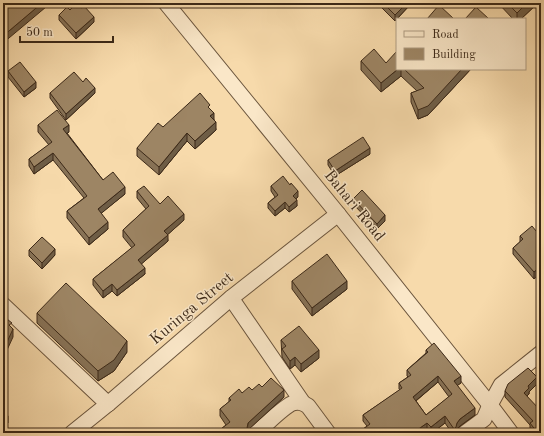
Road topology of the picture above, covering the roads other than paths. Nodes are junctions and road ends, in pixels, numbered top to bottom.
1 (166, 3) edge
2 (338, 214) junction
3 (231, 298) junction
4 (3, 305) edge
5 (541, 353) edge
6 (303, 403) junction
7 (108, 404) junction
8 (490, 405) junction
9 (72, 433) edge
10 (256, 433) edge
11 (328, 433) edge
12 (465, 433) edge
13 (510, 433) edge

1 - 2 street, Bahari Road
2 - 3 street, Kuringa Street
2 - 8 street, Bahari Road
3 - 6 street
3 - 7 street, Kuringa Street
4 - 7 street
5 - 8 street
6 - 10 street
6 - 11 street
7 - 9 street, Kuringa Street
8 - 12 street
8 - 13 street, Bahari Road

